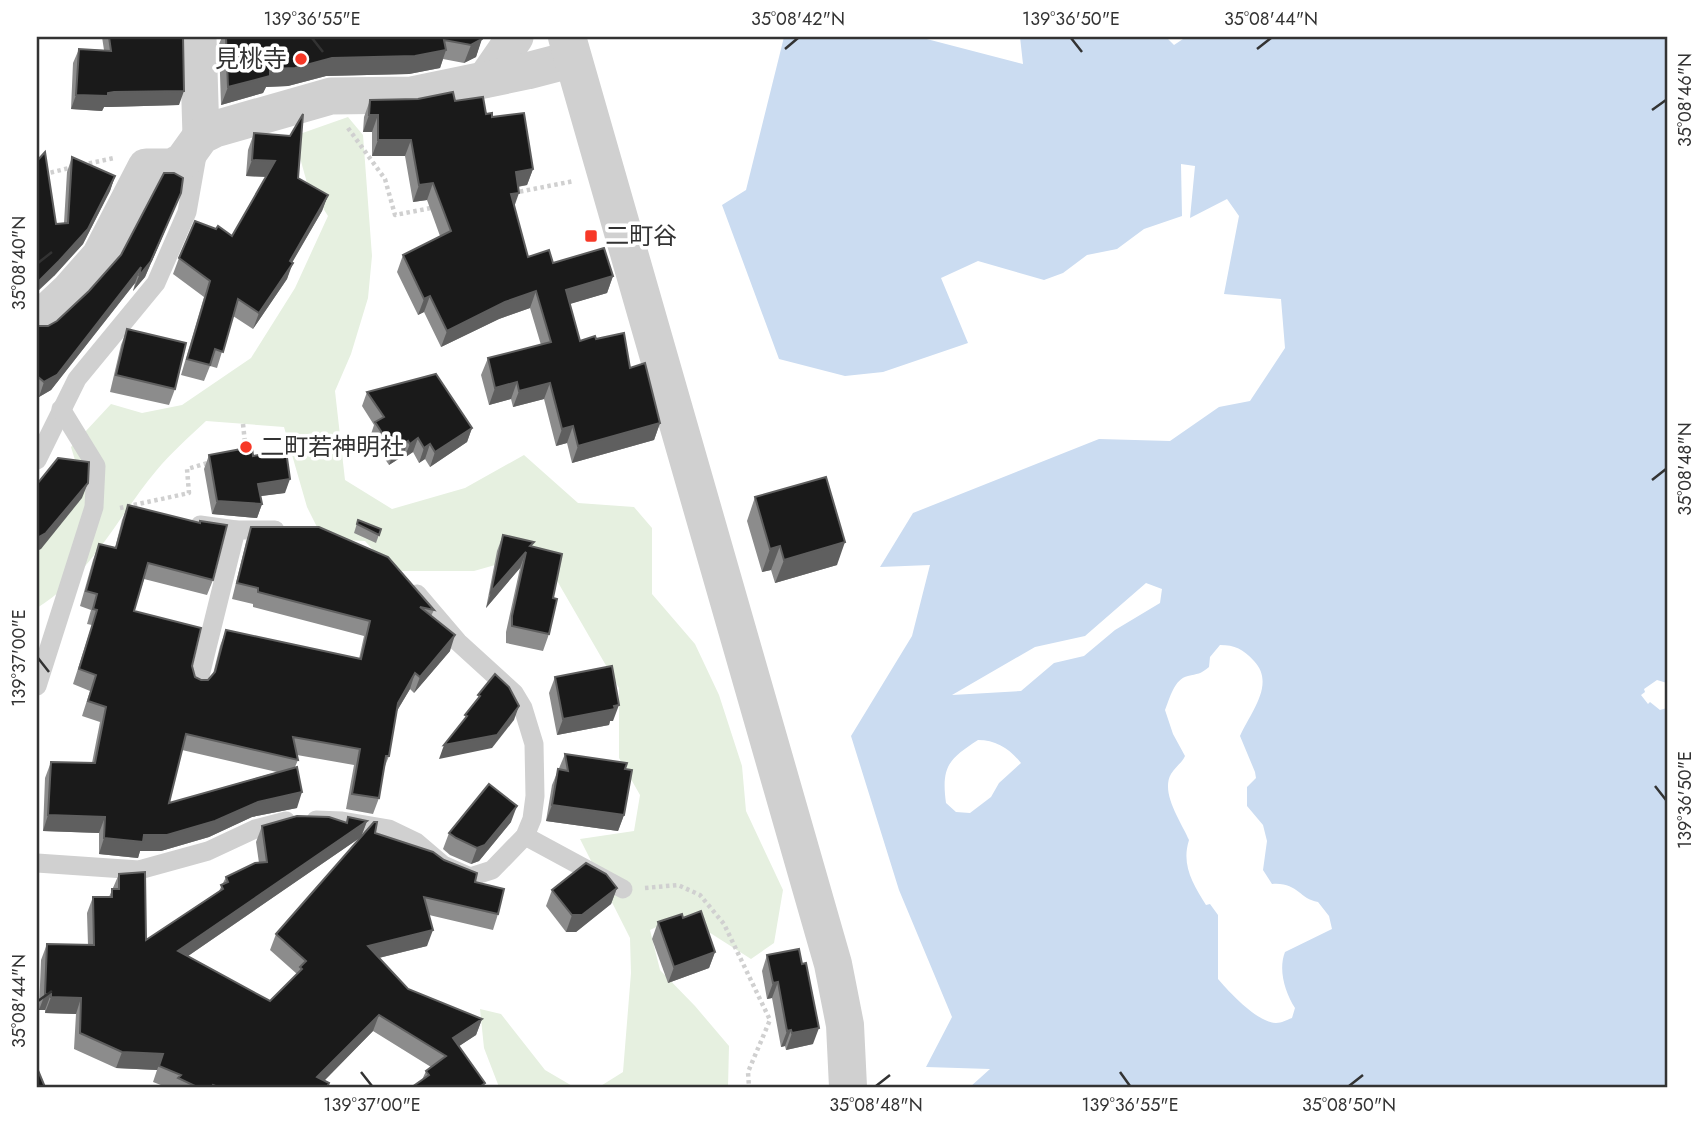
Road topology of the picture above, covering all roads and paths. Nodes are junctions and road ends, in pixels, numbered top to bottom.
1 (198, 37) edge
2 (515, 37) edge
3 (570, 48) edge
4 (486, 79) junction
5 (331, 96) junction
6 (201, 136) junction
7 (146, 167) junction
8 (606, 175) junction
9 (37, 176) edge
10 (500, 195) edge
11 (448, 205) edge
12 (37, 321) edge
13 (61, 409) junction
14 (243, 424) dead end
15 (234, 455) edge
16 (222, 459) edge
17 (37, 460) edge
18 (124, 508) edge
19 (187, 524) edge
20 (236, 530) junction
21 (291, 530) edge
22 (408, 583) edge
23 (198, 684) edge
24 (37, 686) edge
25 (525, 836) junction
26 (37, 863) edge
27 (623, 889) joint
28 (749, 1087) edge
29 (848, 1087) edge

1 - 6 street
2 - 4 street
3 - 4 street
3 - 8 street
4 - 5 street
5 - 6 street
5 - 11 path
6 - 7 street
6 - 13 lane
7 - 9 path
7 - 12 street
8 - 10 path
8 - 29 street
13 - 17 lane
13 - 24 lane
14 - 15 path
16 - 18 path
19 - 20 lane
20 - 21 lane
20 - 23 lane
22 - 25 lane
25 - 26 lane
25 - 27 lane
27 - 28 path

